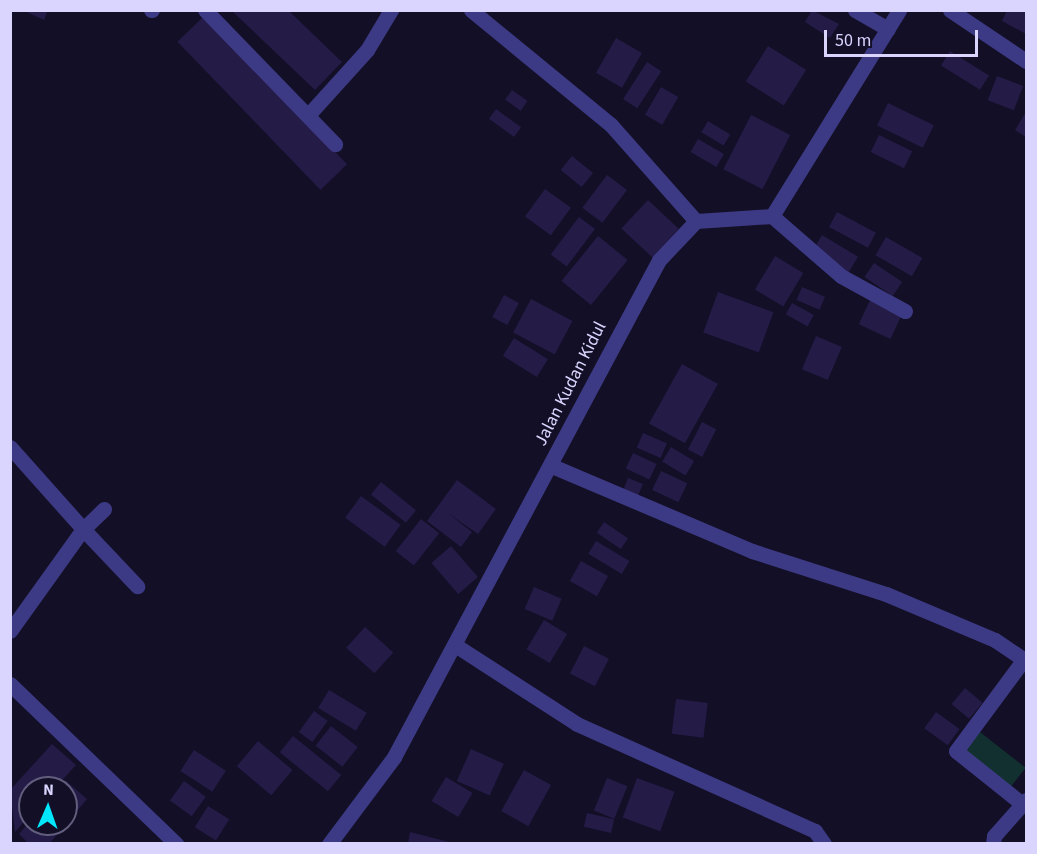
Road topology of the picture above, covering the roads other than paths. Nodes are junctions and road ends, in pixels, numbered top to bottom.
1 (205, 10) edge
2 (391, 10) edge
3 (471, 10) edge
4 (855, 10) edge
5 (899, 10) edge
6 (950, 10) edge
7 (888, 29) junction
8 (1026, 61) edge
9 (310, 112) junction
10 (335, 144) dead end
11 (772, 216) junction
12 (696, 221) junction
13 (905, 311) dead end
14 (10, 447) edge
15 (552, 466) junction
16 (104, 509) dead end
17 (83, 529) junction
18 (137, 586) dead end
19 (10, 631) edge
20 (455, 645) junction
21 (1025, 660) edge
22 (10, 684) edge
23 (1024, 801) edge
24 (176, 843) edge
25 (329, 843) edge
26 (824, 843) edge
27 (993, 843) edge

1 - 9 street
2 - 9 street
3 - 12 street
4 - 7 street
5 - 7 street
6 - 8 street
7 - 11 street
9 - 10 street
11 - 12 street
11 - 13 street
12 - 15 street, Jalan Kudan Kidul
14 - 17 street
15 - 20 street, Jalan Kudan Kidul
15 - 21 street
16 - 17 street
17 - 18 street
17 - 19 street
20 - 25 street, Jalan Kudan Kidul
20 - 26 street
21 - 23 street
22 - 24 street
23 - 27 street

